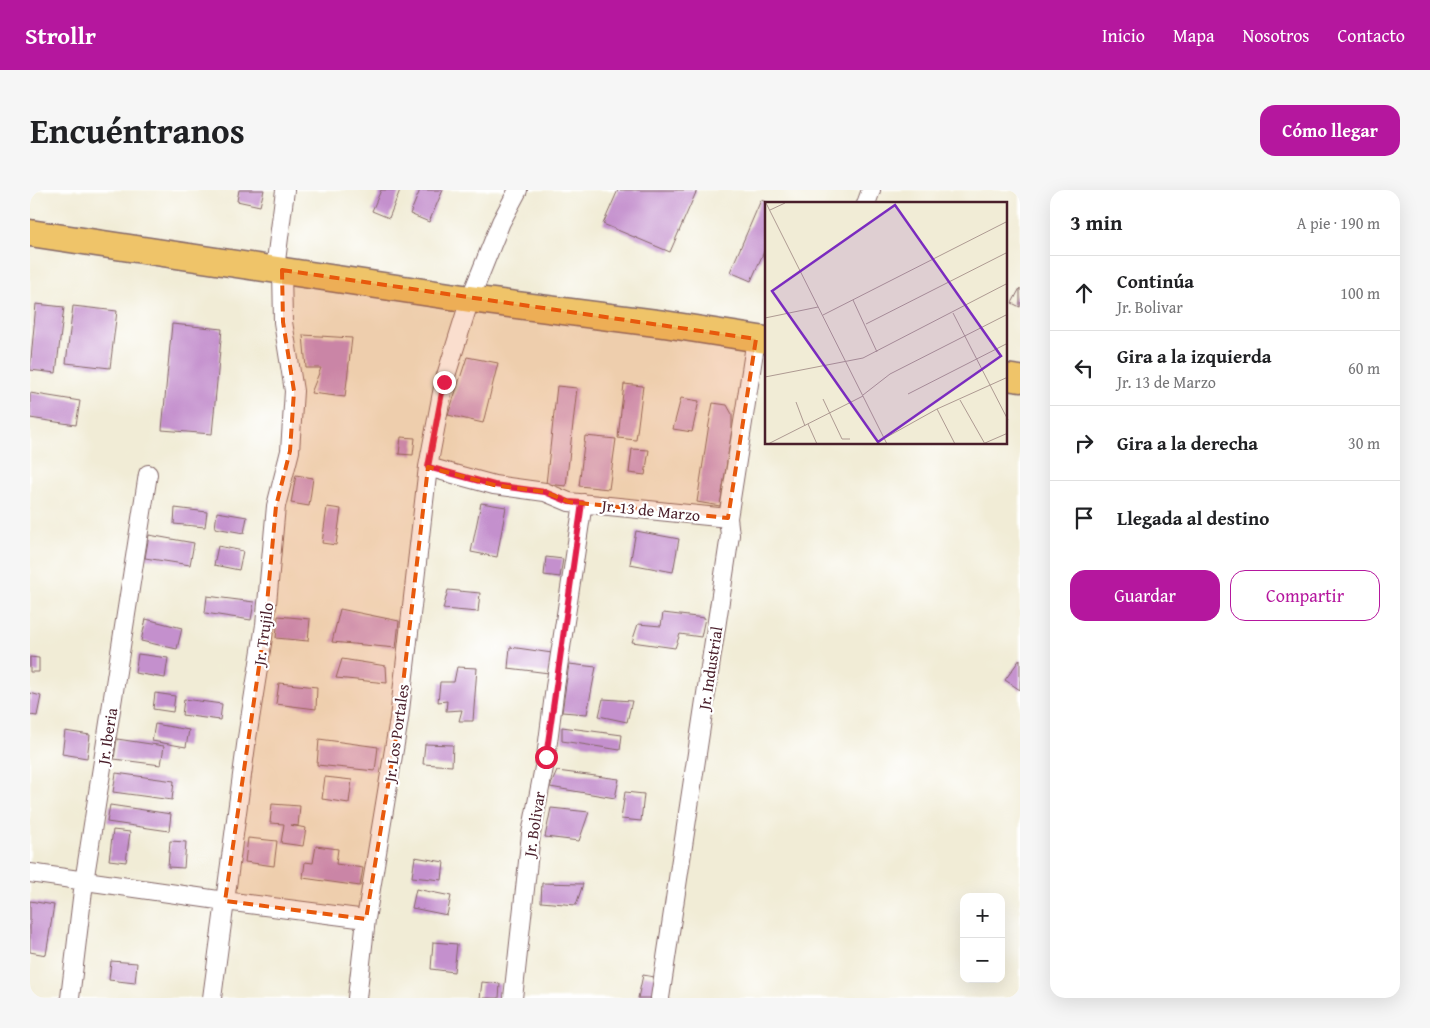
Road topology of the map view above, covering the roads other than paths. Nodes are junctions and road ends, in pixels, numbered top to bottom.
1 (285, 190) edge
2 (518, 190) edge
3 (872, 190) edge
4 (867, 202) edge
5 (30, 233) edge
6 (279, 270) junction
7 (470, 299) junction
8 (761, 339) edge
9 (428, 467) junction
10 (148, 474) dead end
11 (582, 503) junction
12 (728, 518) junction
13 (30, 873) edge
14 (84, 882) junction
15 (225, 901) junction
16 (366, 919) junction
17 (70, 998) edge
18 (212, 998) edge
19 (357, 998) edge
20 (513, 998) edge
21 (660, 998) edge

1 - 6 street, Jr. Trujilo
2 - 7 street, Jr. Los Portales
3 - 4 street
5 - 6 highway
6 - 7 highway
6 - 15 street, Jr. Trujilo
7 - 8 highway
7 - 9 street, Jr. Los Portales
8 - 12 street, Jr. Industrial
9 - 11 street, Jr. 13 de Marzo
9 - 16 street, Jr. Los Portales
10 - 14 street, Jr. Iberia
11 - 12 street, Jr. 13 de Marzo
11 - 20 street, Jr. Bolivar
12 - 21 street, Jr. Industrial
13 - 14 street
14 - 15 street
14 - 17 street, Jr. Iberia
15 - 16 street
15 - 18 street, Jr. Trujilo
16 - 19 street, Jr. Los Portales

